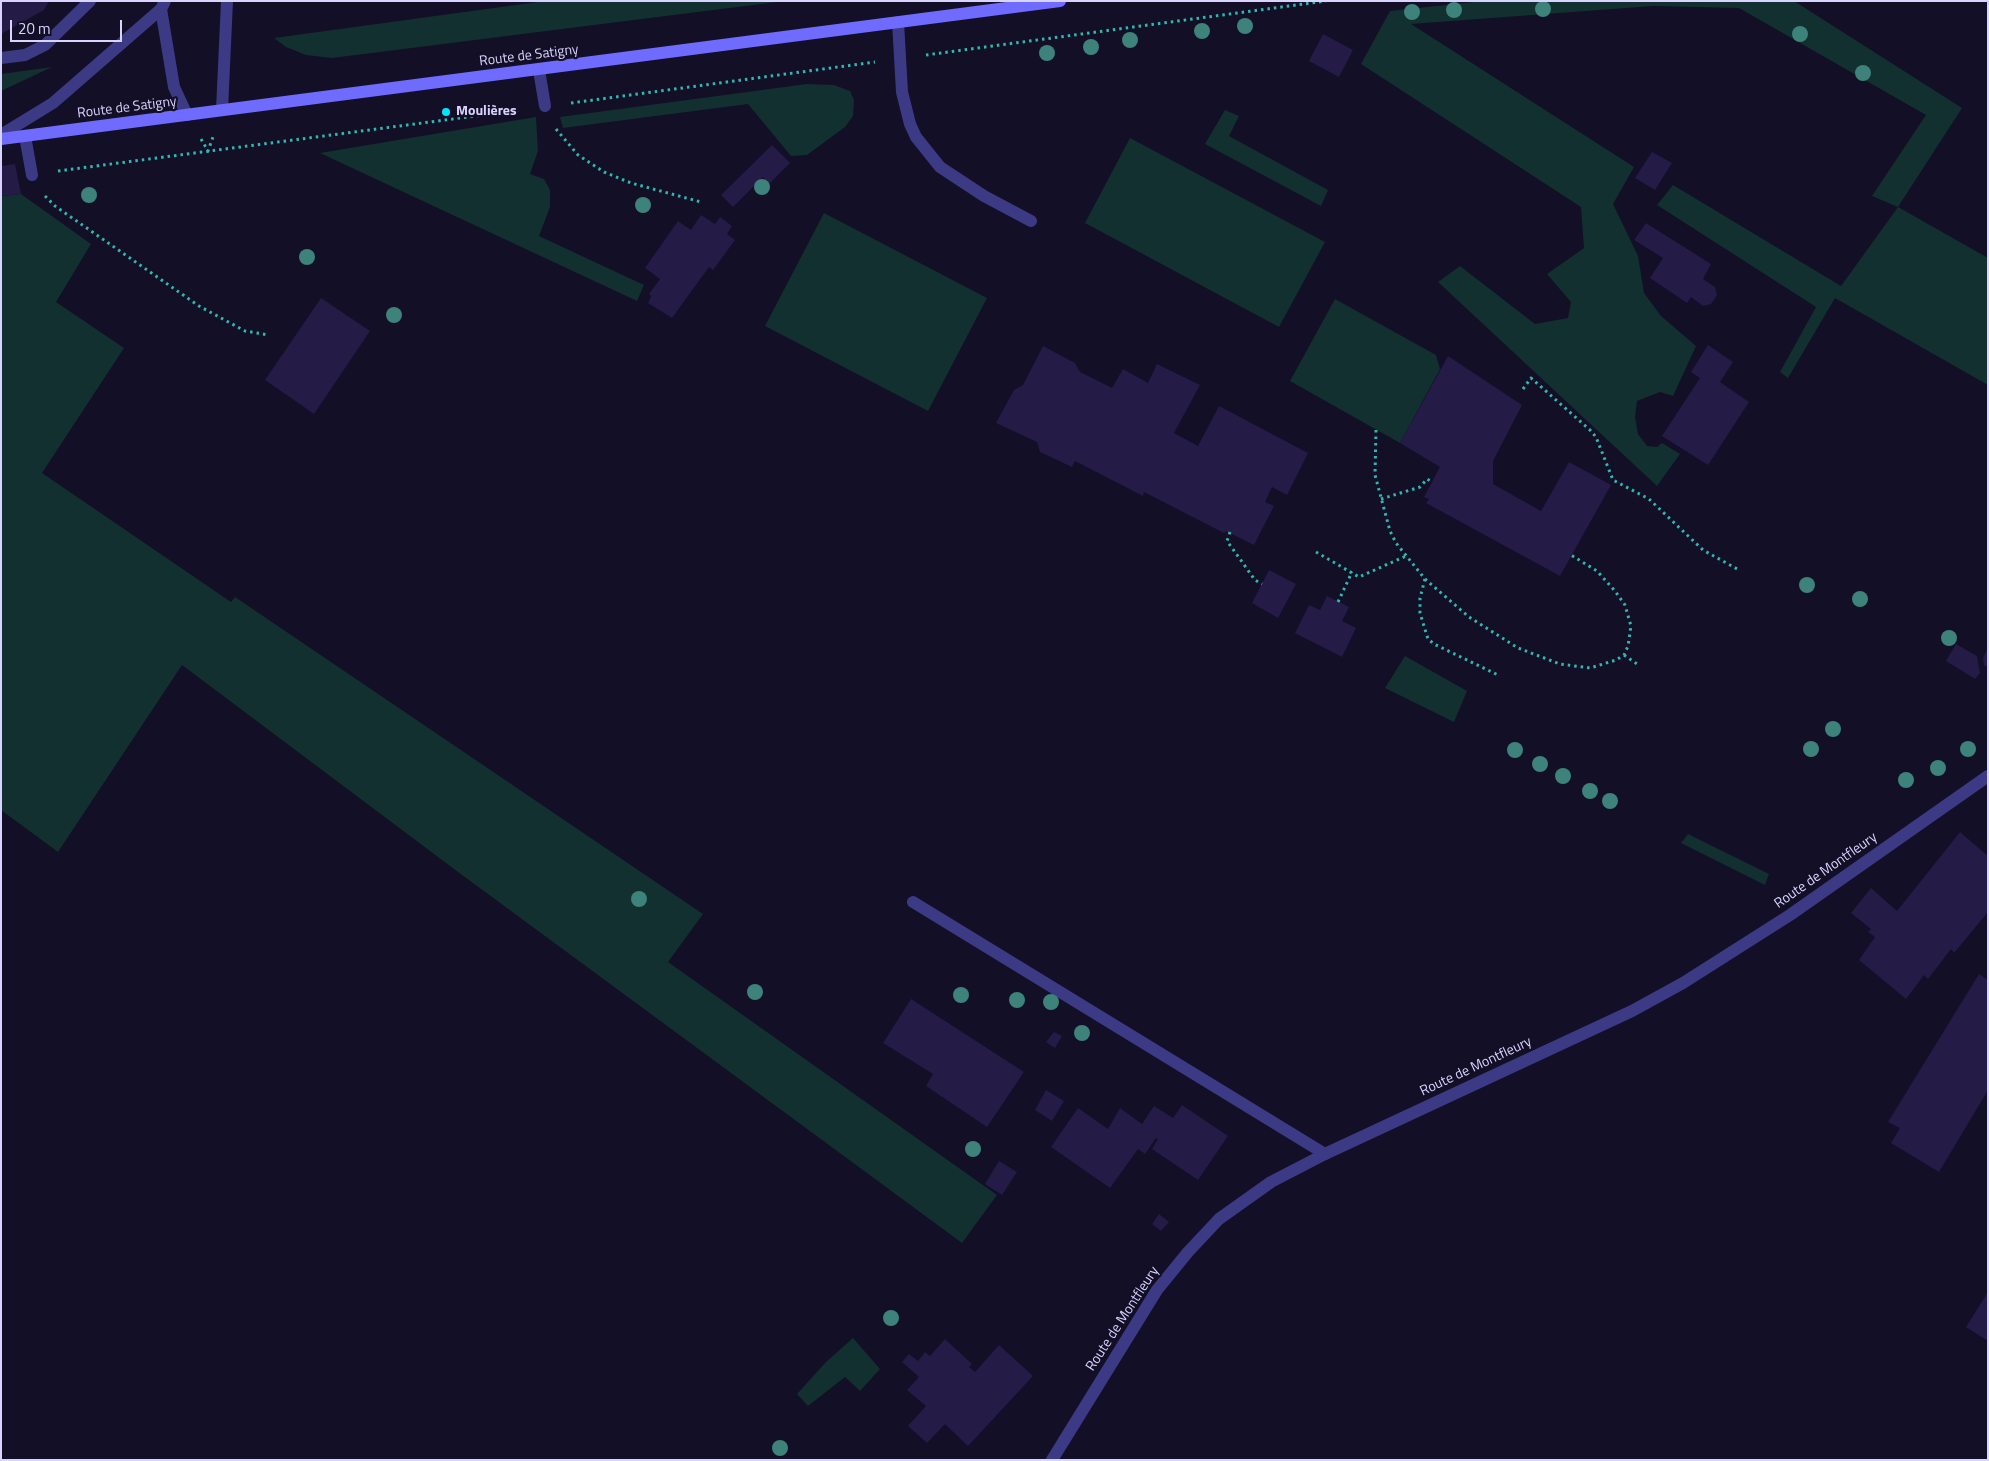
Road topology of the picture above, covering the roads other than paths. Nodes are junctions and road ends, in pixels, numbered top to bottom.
1 (90, 1) edge
2 (227, 1) edge
3 (1060, 1) edge
4 (163, 5) edge
5 (898, 22) junction
6 (1, 58) edge
7 (539, 70) junction
8 (546, 106) road end
9 (222, 110) junction
10 (187, 115) junction
11 (1, 135) edge
12 (25, 136) junction
13 (1, 139) edge
14 (32, 175) road end
15 (1031, 220) dead end
16 (1988, 776) edge
17 (913, 902) dead end
18 (1324, 1154) junction
19 (1052, 1460) edge

1 - 6 street
2 - 9 street
3 - 5 street, Route de Satigny
4 - 10 street
4 - 11 street
5 - 7 street, Route de Satigny
5 - 15 street
7 - 8 street
7 - 9 street, Route de Satigny
9 - 10 street, Route de Satigny
10 - 12 street, Route de Satigny
12 - 13 street, Route de Satigny
12 - 14 street
16 - 18 street, Route de Montfleury
17 - 18 street
18 - 19 street, Route de Montfleury

